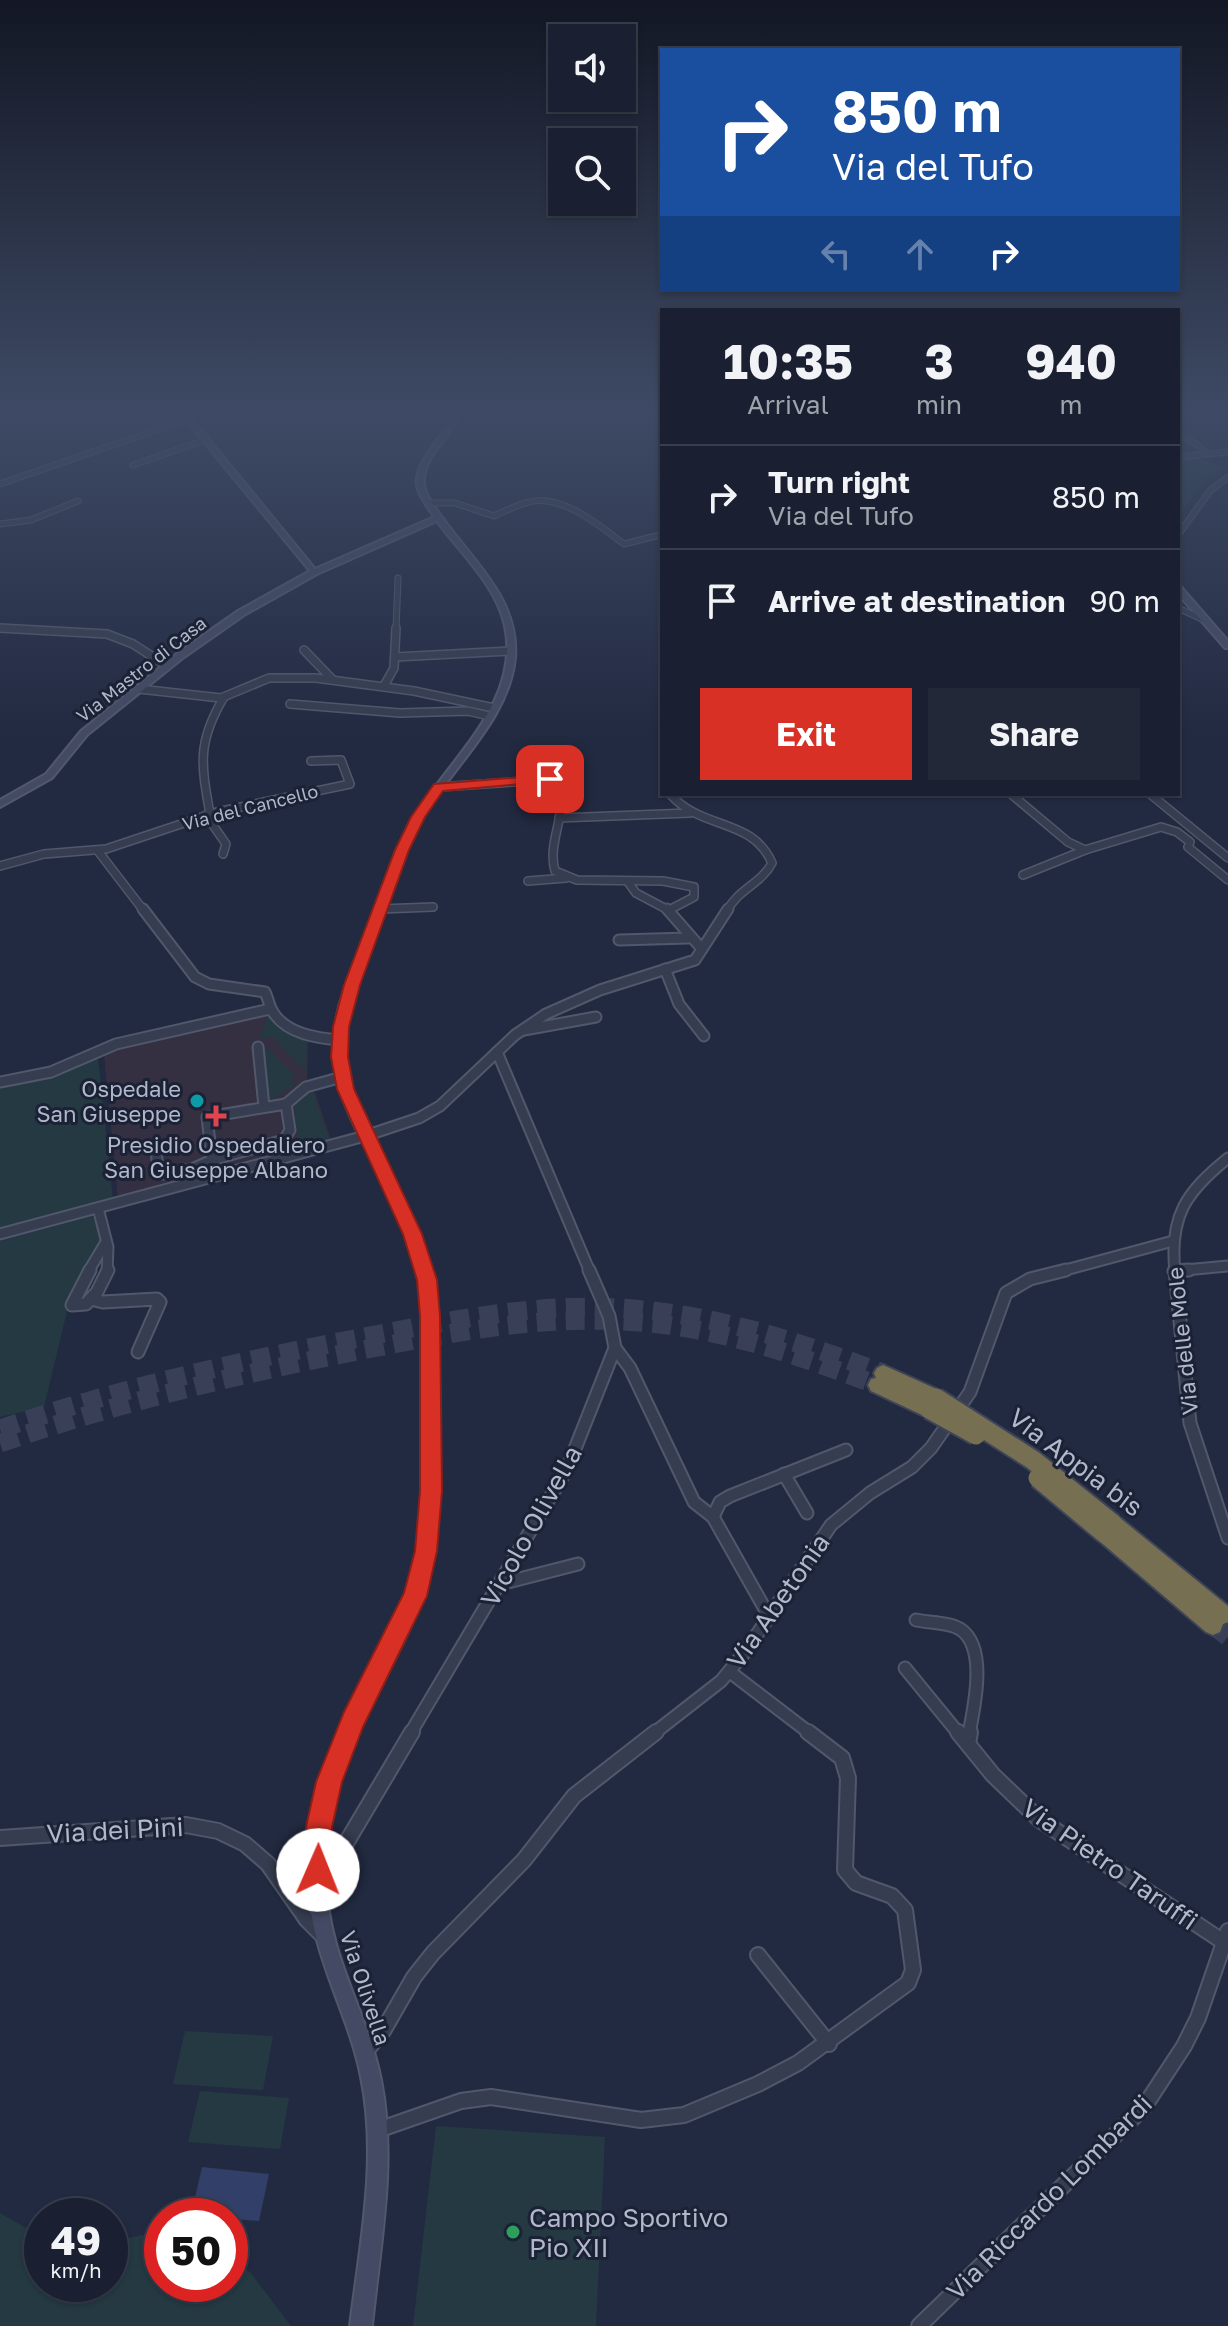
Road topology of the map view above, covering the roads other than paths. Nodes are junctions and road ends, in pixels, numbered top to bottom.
1 (37, 518) edge
2 (269, 518) edge
3 (439, 518) joint
4 (590, 518) edge
5 (0, 524) edge
6 (660, 535) edge
7 (314, 572) junction
8 (398, 578) dead end
9 (1180, 591) edge
10 (1180, 609) edge
11 (1204, 620) junction
12 (0, 628) edge
13 (1228, 646) edge
14 (304, 650) dead end
15 (511, 651) junction
16 (395, 657) junction
17 (167, 666) junction
18 (332, 679) junction
19 (384, 686) junction
20 (139, 689) junction
21 (224, 697) junction
22 (290, 704) dead end
23 (492, 712) junction
24 (311, 761) dead end
25 (439, 787) junction
26 (672, 796) edge
27 (1013, 796) edge
28 (1152, 796) edge
29 (0, 804) edge
30 (690, 813) junction
31 (208, 815) junction
32 (559, 818) junction
33 (1085, 850) junction
34 (98, 851) junction
35 (223, 854) dead end
36 (1228, 858) edge
37 (0, 866) edge
38 (1023, 875) dead end
39 (566, 878) junction
40 (1228, 880) edge
41 (528, 881) dead end
42 (628, 882) junction
43 (433, 907) dead end
44 (381, 909) junction
45 (669, 910) junction
46 (688, 938) junction
47 (619, 940) dead end
48 (702, 949) junction
49 (665, 969) junction
50 (270, 1009) junction
51 (596, 1017) dead end
52 (520, 1031) junction
53 (704, 1036) dead end
54 (339, 1040) junction
55 (258, 1047) dead end
56 (497, 1052) junction
57 (342, 1077) junction
58 (0, 1082) edge
59 (286, 1104) junction
60 (264, 1107) junction
61 (365, 1136) junction
62 (156, 1150) dead end
63 (1228, 1158) edge
64 (212, 1160) junction
65 (98, 1208) junction
66 (0, 1234) edge
67 (1173, 1241) junction
68 (106, 1242) junction
69 (1228, 1266) edge
70 (1174, 1271) junction
71 (91, 1299) junction
72 (615, 1348) junction
73 (138, 1352) dead end
74 (880, 1379) tunnel mouth
75 (846, 1450) dead end
76 (784, 1474) junction
77 (807, 1513) dead end
78 (713, 1517) junction
79 (1228, 1538) edge
80 (578, 1564) dead end
81 (500, 1584) junction
82 (769, 1616) junction
83 (916, 1620) dead end
84 (1218, 1620) tunnel mouth
85 (905, 1668) dead end
86 (730, 1672) junction
87 (968, 1744) junction
88 (0, 1838) edge
89 (318, 1890) junction
90 (1227, 1937) edge
91 (325, 1938) junction
92 (758, 1955) dead end
93 (829, 2044) junction
94 (365, 2052) junction
95 (378, 2130) junction
96 (361, 2326) edge
97 (919, 2326) edge

1 - 5 street
2 - 7 main road
3 - 7 main road, Via Mastro di Casa
3 - 15 main road, Via Olivella
4 - 6 street
7 - 17 main road, Via Mastro di Casa
8 - 16 street
9 - 11 main road
10 - 11 street
11 - 13 main road
12 - 17 street
14 - 18 street
15 - 16 street
15 - 23 main road, Via Olivella
16 - 19 street
17 - 20 main road, Via Mastro di Casa
18 - 19 street
18 - 21 street
19 - 23 street
20 - 21 street
20 - 29 main road, Via Mastro di Casa
21 - 31 street
22 - 23 street
23 - 25 main road, Via Olivella
24 - 31 street, Via del Cancello
25 - 32 street
25 - 44 main road, Via Olivella
26 - 30 street
27 - 33 street
28 - 36 street
30 - 32 street
30 - 48 street
31 - 34 street, Via del Cancello
31 - 35 street
32 - 39 street
33 - 38 street
33 - 40 street
34 - 37 street, Via del Cancello
34 - 50 street
39 - 41 street
39 - 42 street
42 - 45 street
42 - 45 street
43 - 44 street
44 - 54 main road, Via Olivella
45 - 46 street
46 - 47 street
46 - 48 street
48 - 49 street
49 - 52 street
49 - 53 street
50 - 54 street
50 - 58 street
51 - 52 street
52 - 56 street
54 - 57 main road, Via Olivella
55 - 60 street
56 - 61 street
56 - 72 street
57 - 59 street
57 - 61 main road, Via Olivella
59 - 60 street
59 - 64 street
60 - 64 street
61 - 65 street
61 - 89 main road, Via Olivella
62 - 64 street
63 - 67 street, Via delle Mole
65 - 66 street
65 - 68 street
67 - 70 street, Via delle Mole
67 - 82 street, Via Abetonia
68 - 71 street
68 - 71 street
69 - 70 street
70 - 79 street, Via delle Mole
71 - 73 street
72 - 78 street
72 - 81 street, Vicolo Olivella
74 - 84 highway, Via Appia bis, bridge
75 - 76 street
76 - 77 street
76 - 78 street
78 - 82 street
80 - 81 street
81 - 89 street, Vicolo Olivella
82 - 86 street, Via Abetonia
83 - 87 street
85 - 87 street, Via Pietro Taruffi
86 - 93 street
86 - 94 street, Via Abetonia
87 - 90 street, Via Pietro Taruffi
88 - 91 street, Via dei Pini
89 - 91 main road, Via Olivella
90 - 97 street, Via Riccardo Lombardi
91 - 94 main road, Via Olivella
92 - 93 street
93 - 95 street
94 - 95 main road, Via Olivella
95 - 96 main road, Via Olivella

